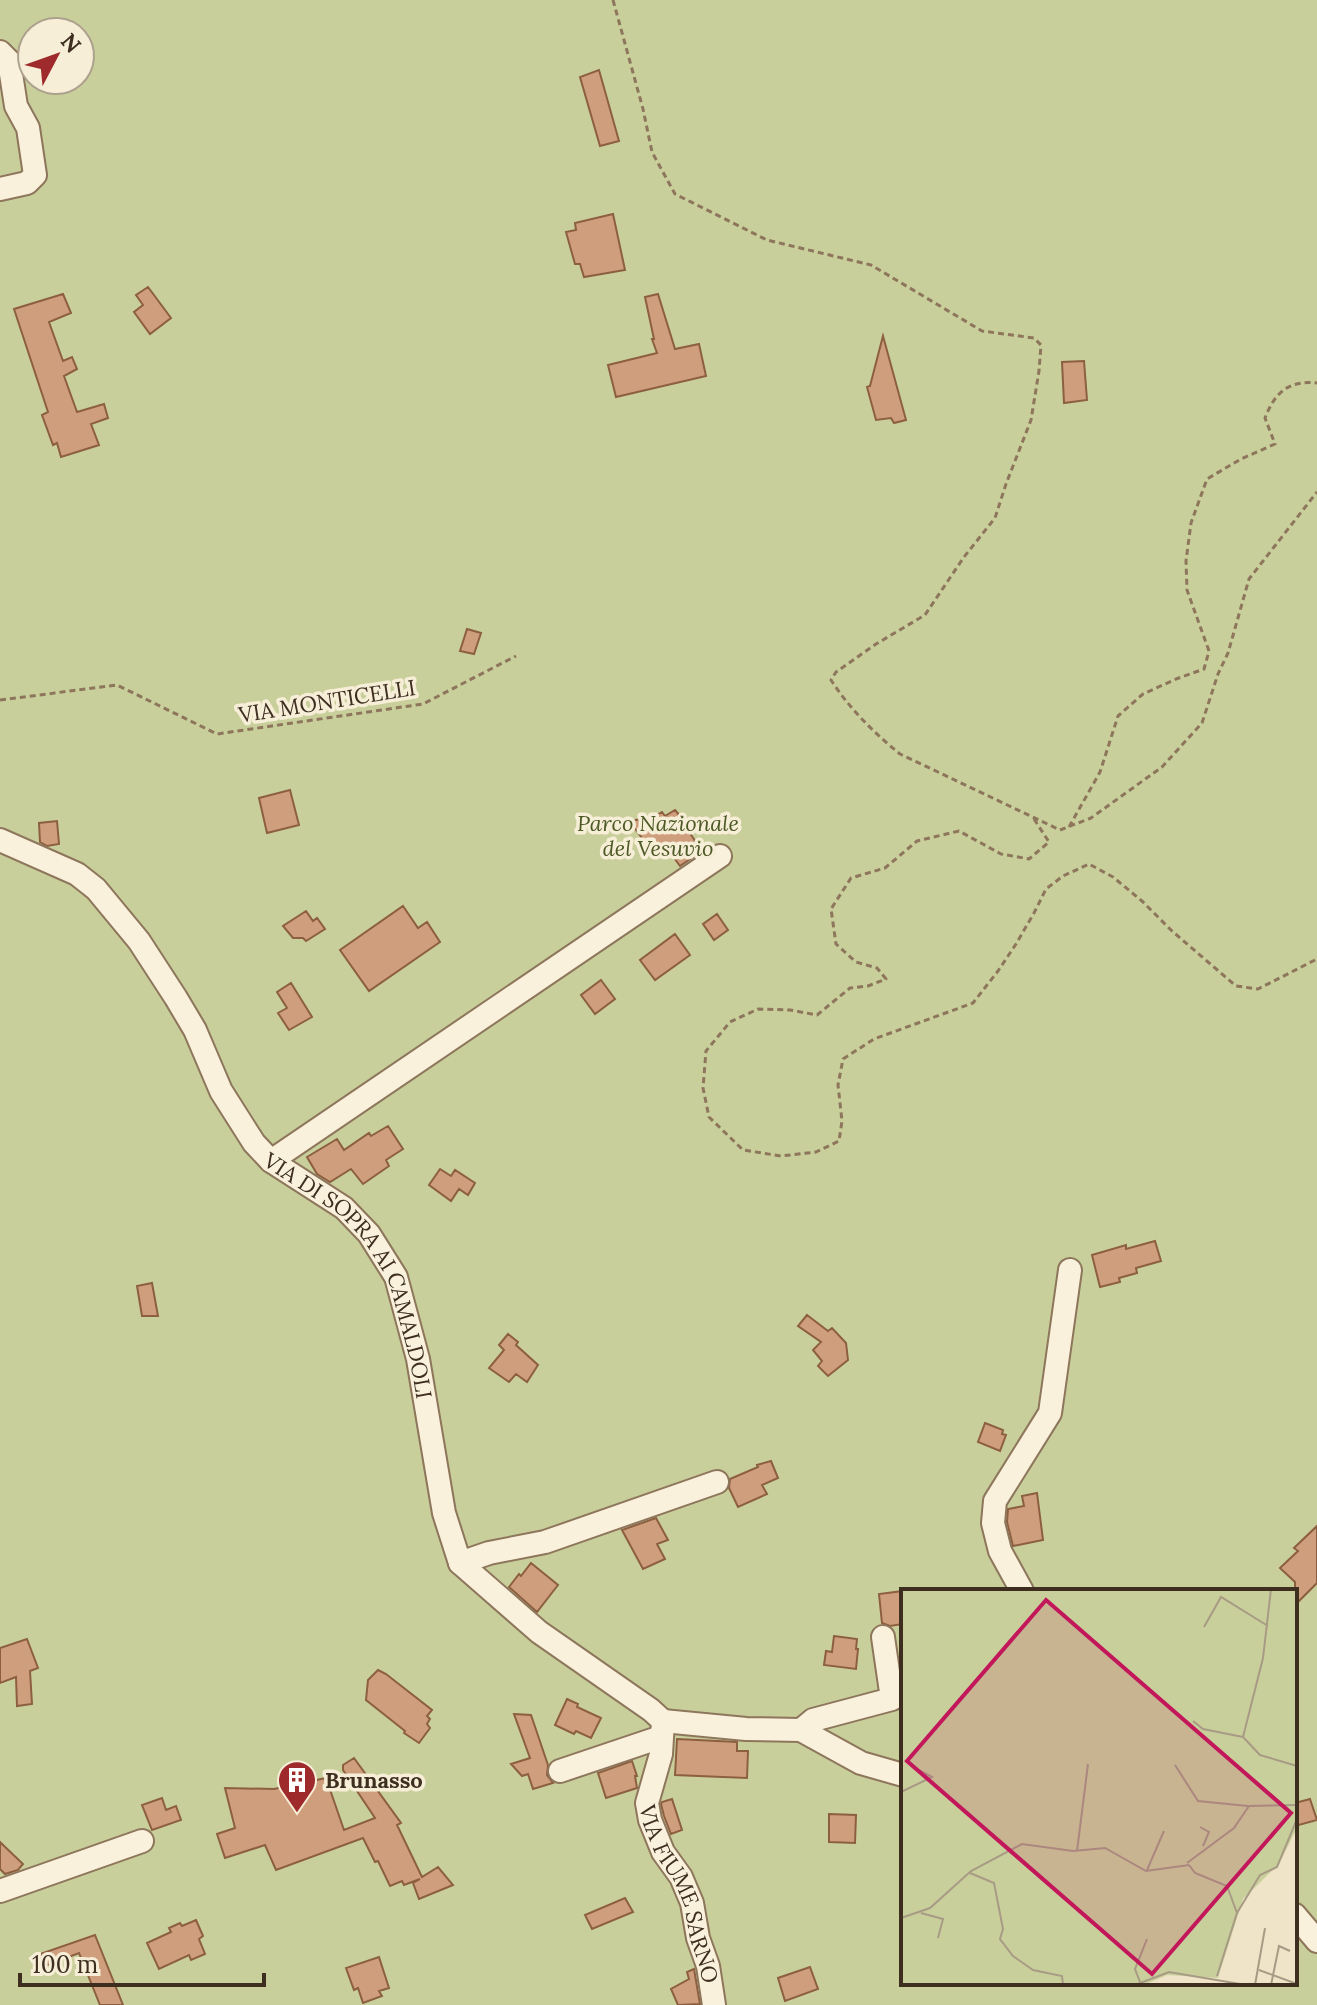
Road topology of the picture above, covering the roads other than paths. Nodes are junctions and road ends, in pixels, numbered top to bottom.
1 (0, 52) edge
2 (0, 189) edge
3 (0, 840) edge
4 (720, 856) dead end
5 (271, 1161) junction
6 (1070, 1270) dead end
7 (717, 1482) dead end
8 (460, 1563) junction
9 (1021, 1589) edge
10 (883, 1637) dead end
11 (662, 1729) junction
12 (801, 1730) junction
13 (560, 1771) dead end
14 (901, 1774) edge
15 (142, 1841) dead end
16 (0, 1891) edge
17 (1297, 1917) edge
18 (1317, 1941) edge
19 (714, 2005) edge

1 - 2 street
3 - 5 street, VIA DI SOPRA AI CAMALDOLI
4 - 5 street
5 - 8 street, VIA DI SOPRA AI CAMALDOLI
6 - 9 street
7 - 8 street
8 - 11 street
10 - 12 street
11 - 12 street
11 - 13 street
11 - 19 street, VIA FIUME SARNO
12 - 14 street
15 - 16 street
17 - 18 street

